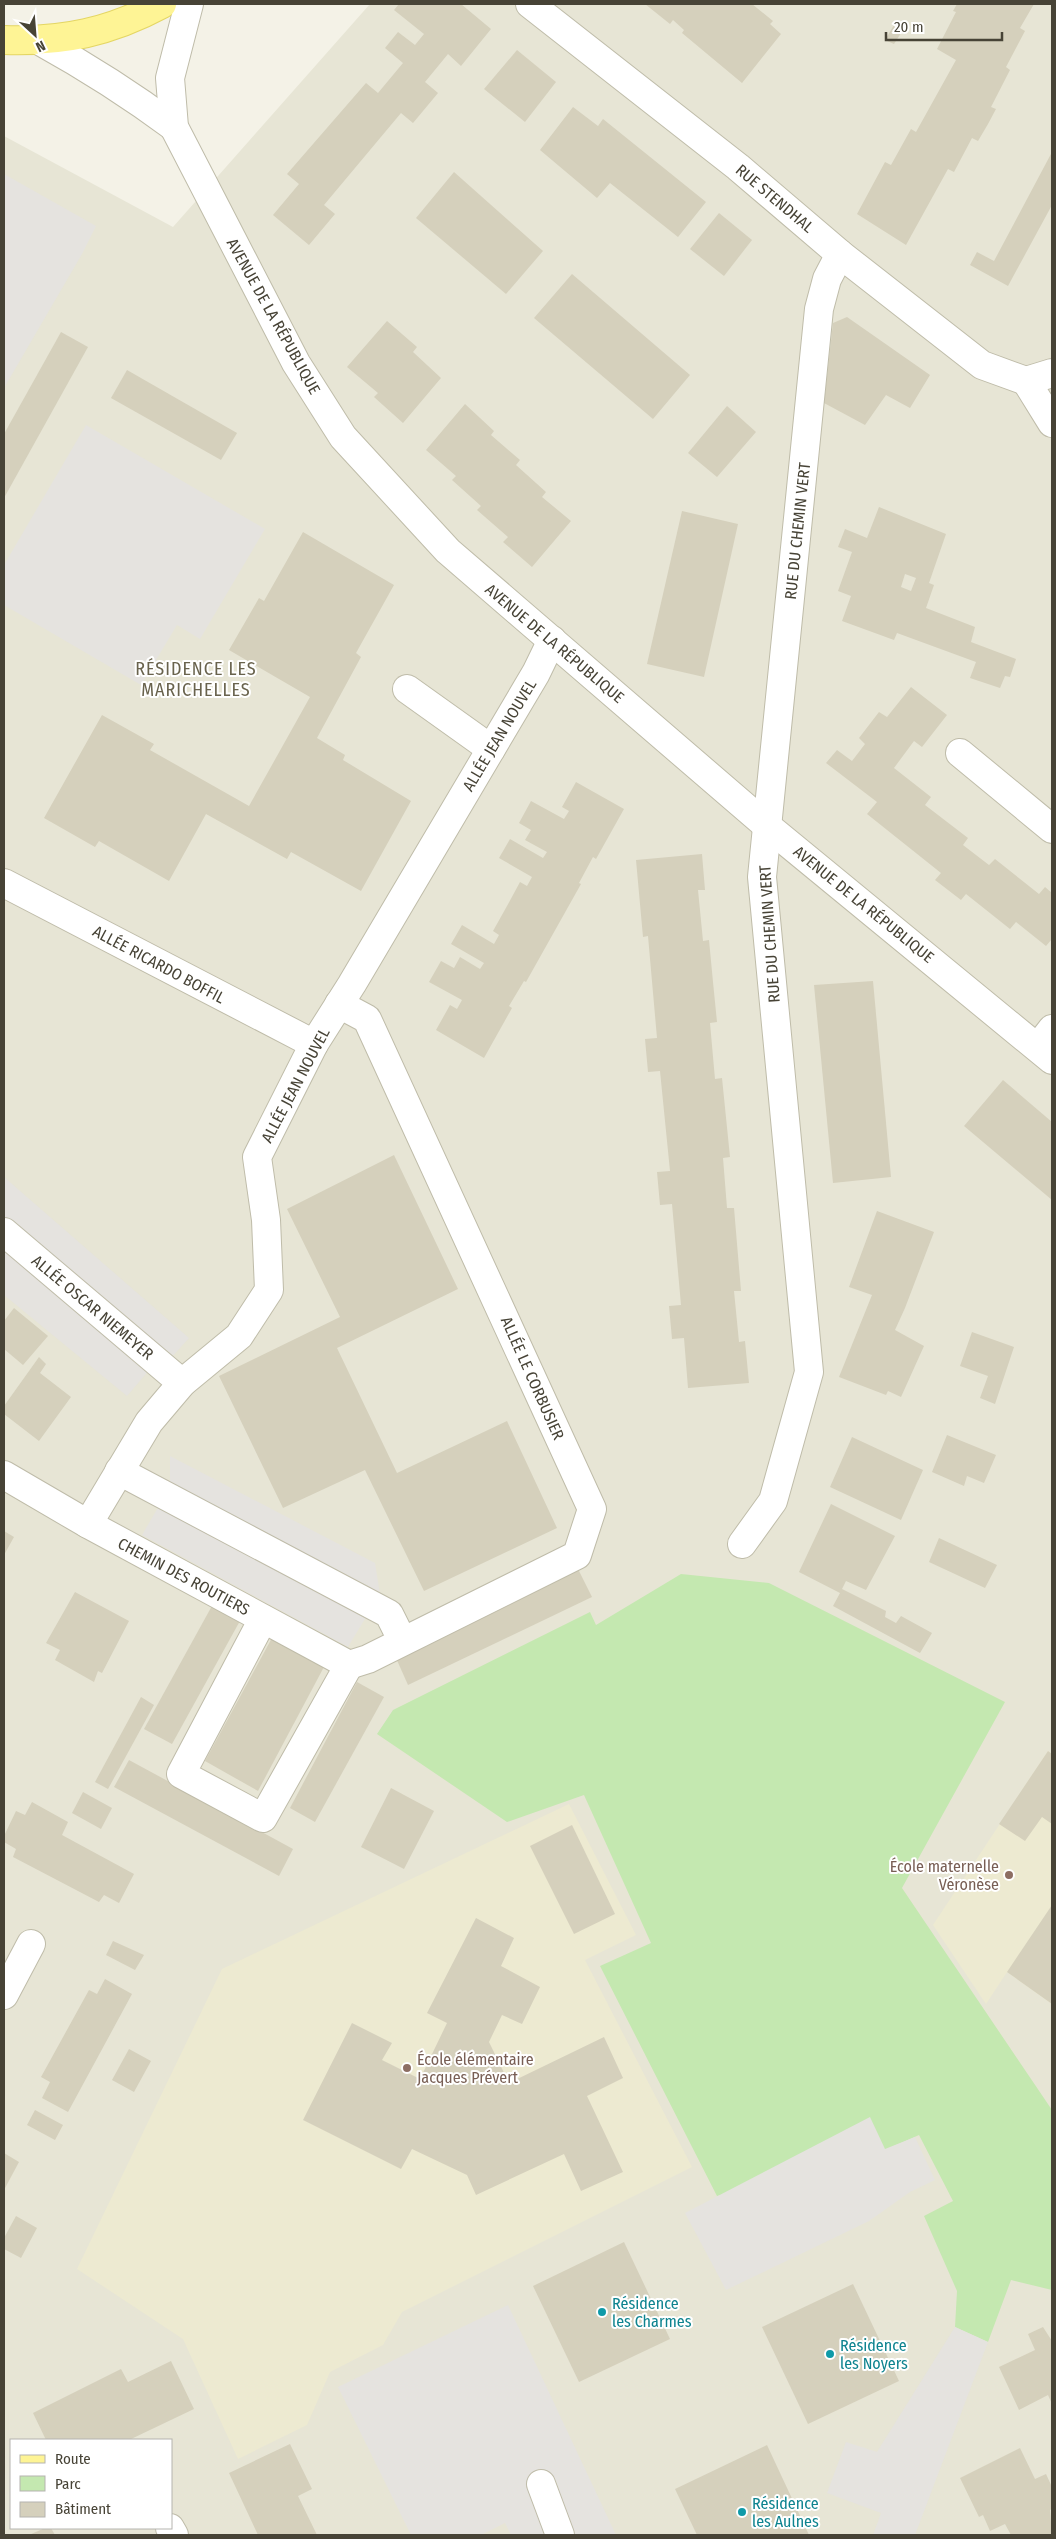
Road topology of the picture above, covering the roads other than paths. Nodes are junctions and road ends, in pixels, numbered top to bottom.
1 (162, 4) edge
2 (189, 4) edge
3 (530, 4) edge
4 (4, 40) edge
5 (40, 42) junction
6 (174, 127) junction
7 (840, 254) junction
8 (1052, 373) edge
9 (1026, 381) junction
10 (1052, 423) edge
11 (552, 640) junction
12 (407, 689) dead end
13 (491, 749) junction
14 (960, 753) dead end
15 (766, 825) junction
16 (1052, 828) edge
17 (4, 883) edge
18 (340, 1004) junction
19 (314, 1044) junction
20 (1047, 1045) edge
21 (4, 1232) edge
22 (182, 1383) junction
23 (118, 1471) junction
24 (4, 1475) edge
25 (88, 1524) junction
26 (742, 1544) dead end
27 (263, 1619) junction
28 (402, 1640) junction
29 (358, 1662) junction
30 (31, 1944) dead end
31 (4, 1995) edge
32 (541, 2484) dead end
33 (560, 2535) edge

1 - 5 main road
2 - 6 street
3 - 7 street, RUE STENDHAL
4 - 5 main road
5 - 6 street
6 - 11 street, AVENUE DE LA RÉPUBLIQUE
7 - 9 street, RUE STENDHAL
7 - 15 street, RUE DU CHEMIN VERT
8 - 9 street
9 - 10 street
11 - 13 street, ALLÉE JEAN NOUVEL
11 - 15 street, AVENUE DE LA RÉPUBLIQUE
12 - 13 street
13 - 18 street, ALLÉE JEAN NOUVEL
14 - 16 street
15 - 20 street, AVENUE DE LA RÉPUBLIQUE
15 - 26 street, RUE DU CHEMIN VERT
17 - 19 street, ALLÉE RICARDO BOFFIL
18 - 19 street, ALLÉE JEAN NOUVEL
18 - 28 street, ALLÉE LE CORBUSIER
19 - 22 street, ALLÉE JEAN NOUVEL
21 - 22 street, ALLÉE OSCAR NIEMEYER
22 - 23 street, ALLÉE JEAN NOUVEL
23 - 25 street, ALLÉE JEAN NOUVEL
23 - 28 street
24 - 25 street, CHEMIN DES ROUTIERS
25 - 27 street, CHEMIN DES ROUTIERS
27 - 29 street, CHEMIN DES ROUTIERS
27 - 29 street
28 - 29 street, ALLÉE LE CORBUSIER
30 - 31 street
32 - 33 street

